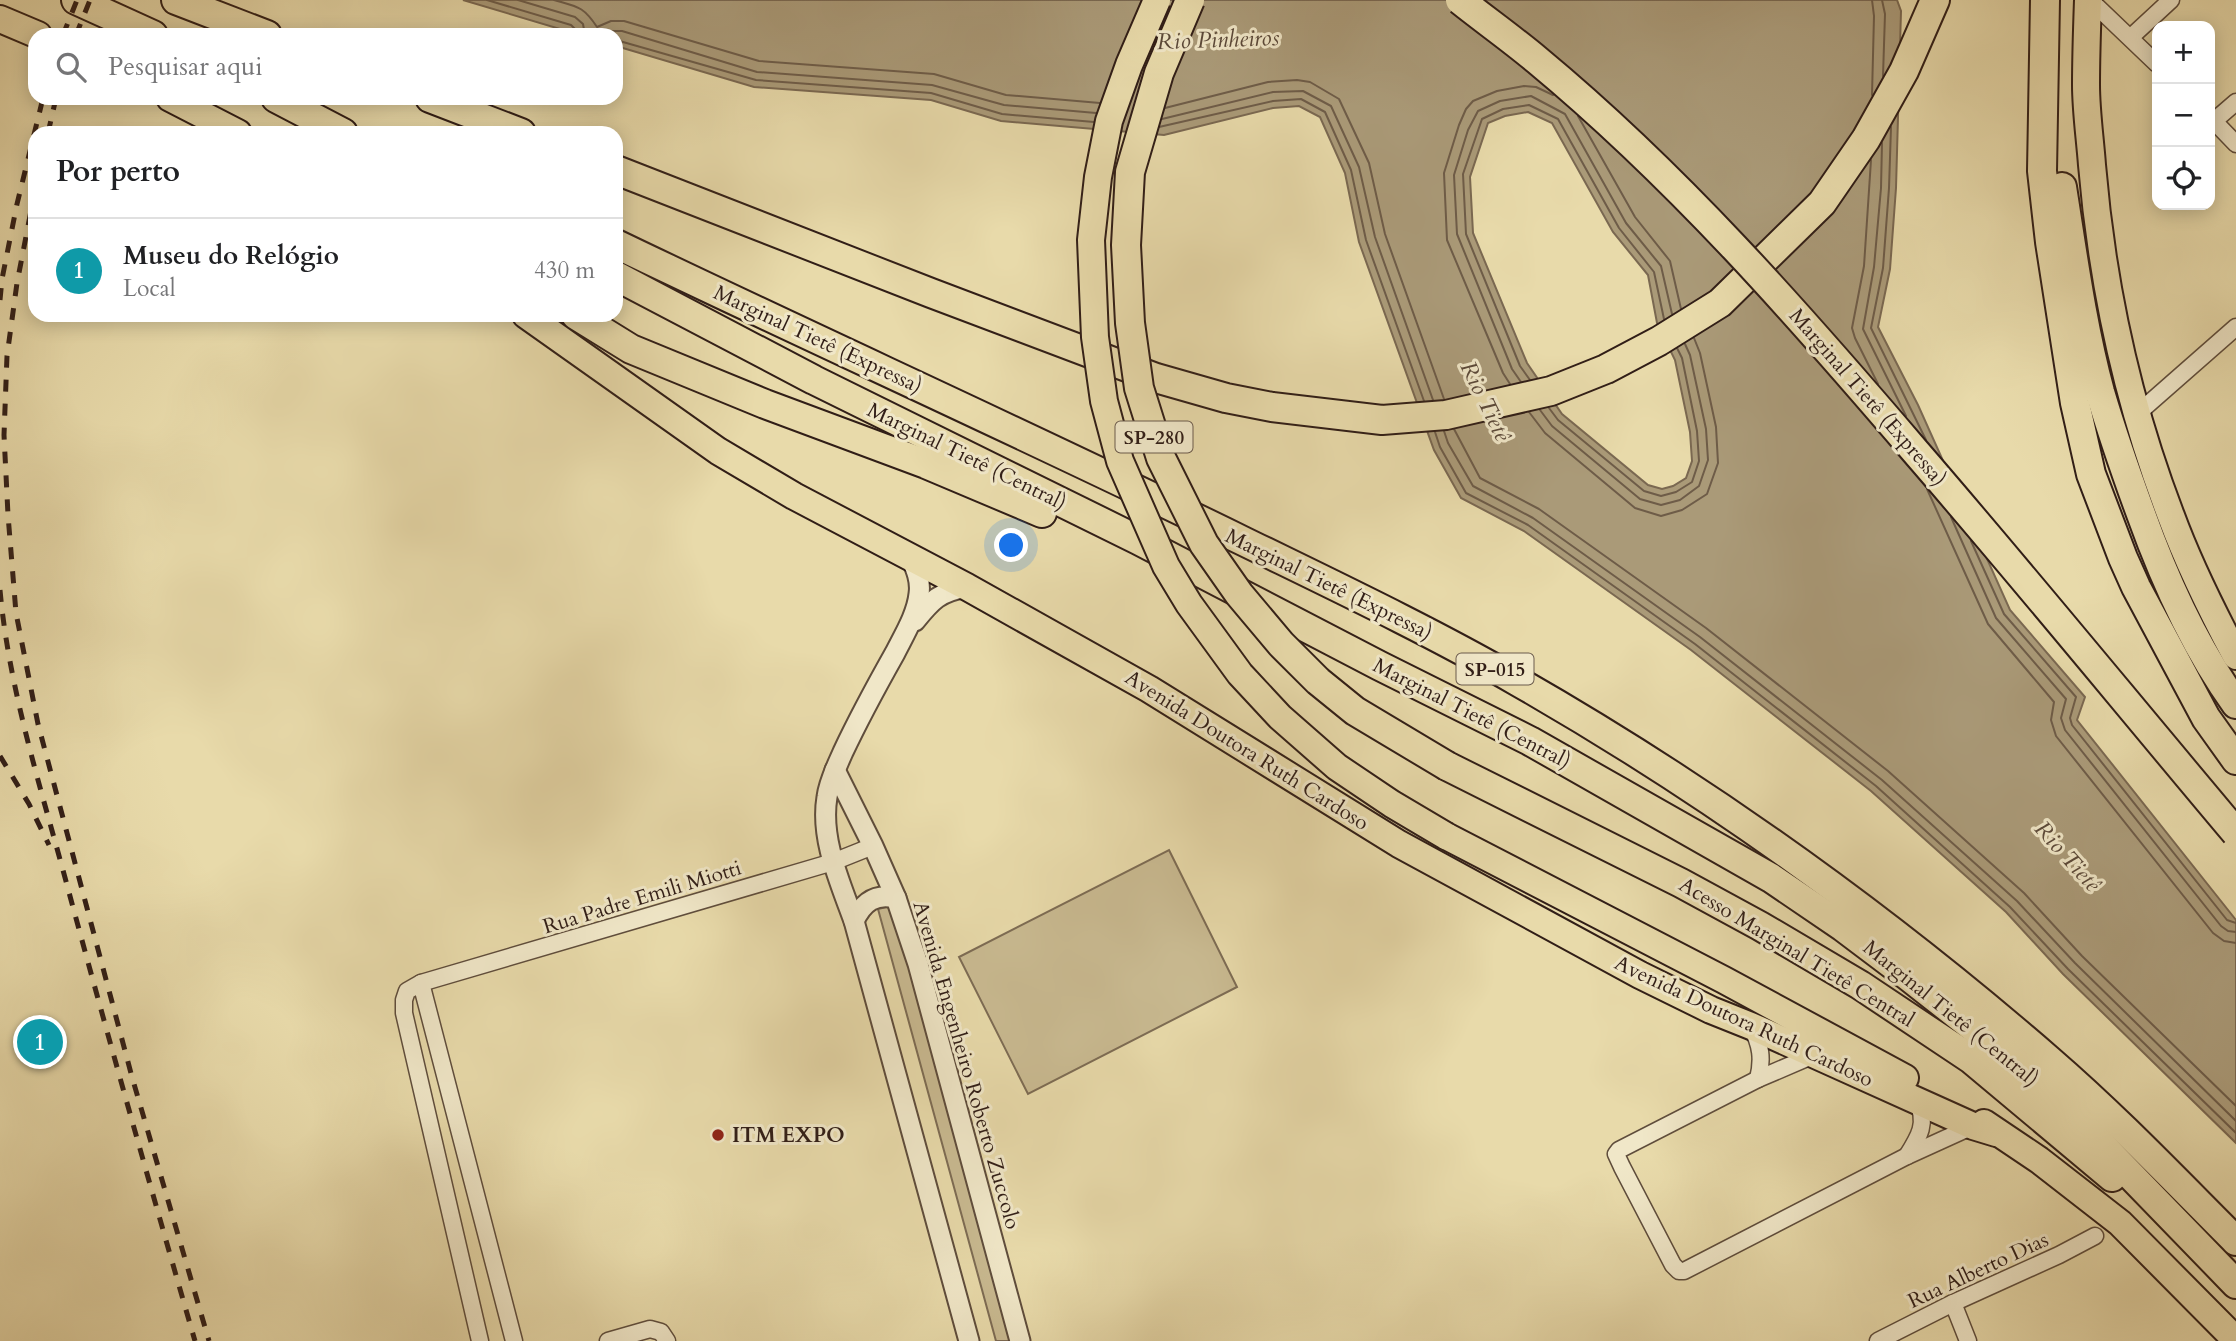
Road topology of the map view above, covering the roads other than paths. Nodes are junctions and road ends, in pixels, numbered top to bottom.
1 (76, 0) edge
2 (176, 0) edge
3 (1157, 0) edge
4 (1190, 0) edge
5 (1460, 0) edge
6 (1935, 0) edge
7 (2045, 0) edge
8 (2089, 0) edge
9 (2171, 0) edge
10 (0, 19) edge
11 (138, 28) edge
12 (249, 28) edge
13 (28, 31) edge
14 (2131, 37) junction
15 (2152, 59) edge
16 (2044, 84) junction
17 (2236, 102) edge
18 (184, 105) edge
19 (289, 105) edge
20 (448, 105) edge
21 (2215, 117) edge
22 (2215, 122) edge
23 (224, 126) edge
24 (330, 126) edge
25 (503, 126) edge
26 (2236, 144) edge
27 (623, 173) edge
28 (623, 247) edge
29 (623, 280) edge
30 (536, 322) edge
31 (587, 322) edge
32 (2236, 327) edge
33 (2137, 414) junction
34 (911, 558) junction
35 (967, 587) junction
36 (905, 633) junction
37 (2236, 656) edge
38 (1380, 666) junction
39 (2236, 704) edge
40 (2236, 760) edge
41 (835, 769) junction
42 (2236, 834) edge
43 (873, 846) junction
44 (833, 862) junction
45 (896, 898) junction
46 (854, 921) junction
47 (421, 983) junction
48 (1751, 1026) junction
49 (1814, 1055) junction
50 (1758, 1079) junction
51 (1917, 1101) junction
52 (1985, 1130) junction
53 (1907, 1156) junction
54 (2156, 1200) junction
55 (2095, 1236) dead end
56 (2236, 1241) edge
57 (2236, 1284) edge
58 (1952, 1303) junction
59 (2236, 1340) edge
60 (480, 1341) edge
61 (514, 1341) edge
62 (608, 1341) edge
63 (667, 1341) edge
64 (969, 1341) edge
65 (1020, 1341) edge
66 (1878, 1341) edge
67 (1968, 1341) edge

1 - 11 highway
2 - 12 highway
3 - 52 highway, bridge
4 - 54 highway, Acesso Marginal Tietê Central / SP-280, bridge
5 - 42 highway, Marginal Tietê (Expressa), bridge
6 - 27 highway
7 - 16 highway
8 - 14 street
8 - 33 highway
9 - 14 street
10 - 13 highway
14 - 15 street
16 - 39 highway
16 - 40 highway
17 - 21 street
18 - 23 highway
19 - 24 highway
20 - 25 highway
22 - 26 street
28 - 56 highway, Marginal Tietê (Expressa) / SP-015
29 - 38 highway, Marginal Tietê (Central)
30 - 34 highway, Avenida Doutora Ruth Cardoso
31 - 38 highway
32 - 33 street
33 - 37 highway
34 - 35 highway, Avenida Doutora Ruth Cardoso
34 - 36 street
35 - 36 street
35 - 48 highway, Avenida Doutora Ruth Cardoso
36 - 41 street
38 - 54 highway, Marginal Tietê (Central)
41 - 43 street, Avenida Engenheiro Roberto Zuccolo
41 - 44 street
43 - 44 street, Rua Padre Emili Miotti
43 - 45 street, Avenida Engenheiro Roberto Zuccolo
44 - 46 street
44 - 47 street, Rua Padre Emili Miotti
45 - 46 street
45 - 65 street, Avenida Engenheiro Roberto Zuccolo
46 - 64 street
47 - 60 street
47 - 61 street
48 - 49 highway, Avenida Doutora Ruth Cardoso
48 - 50 street
49 - 50 street
49 - 51 highway, Avenida Doutora Ruth Cardoso
50 - 53 street
51 - 52 highway, Avenida Doutora Ruth Cardoso
51 - 53 street
52 - 53 street
52 - 59 highway
54 - 57 highway, Marginal Tietê (Central)
55 - 58 street, Rua Alberto Dias
58 - 66 street, Rua Alberto Dias
58 - 67 street
62 - 63 street

